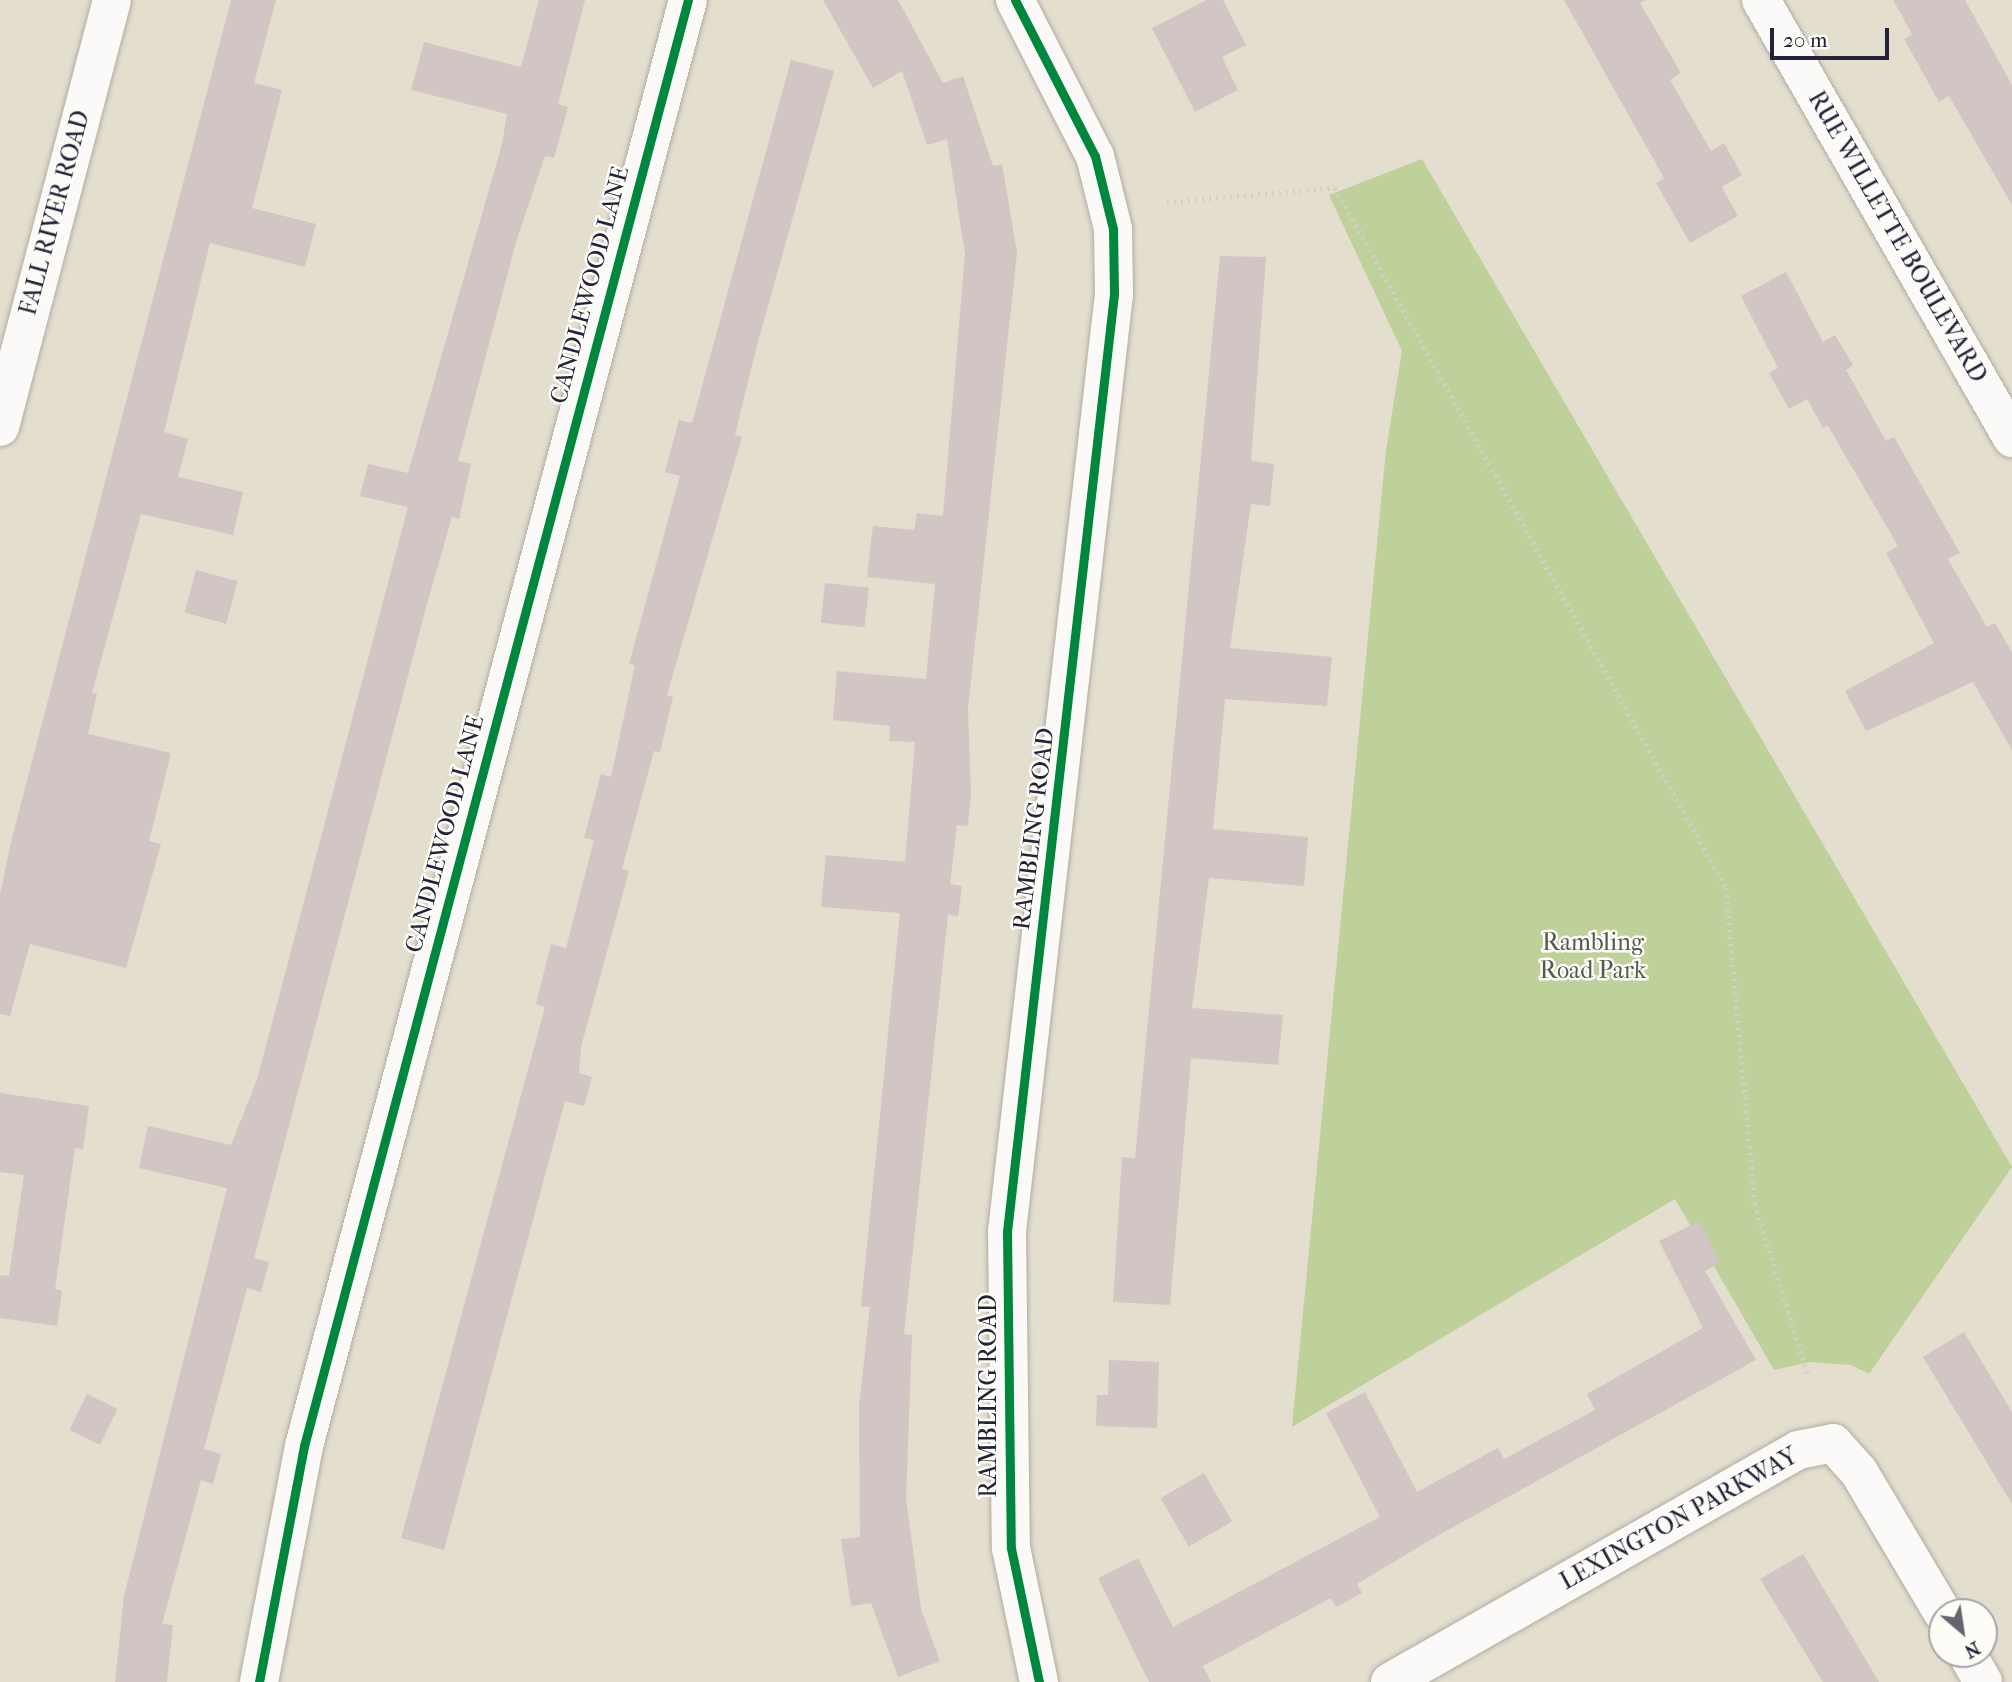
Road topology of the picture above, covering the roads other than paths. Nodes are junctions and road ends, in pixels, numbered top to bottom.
1 (112, 0) edge
2 (688, 0) edge
3 (1015, 0) edge
4 (1762, 0) edge
5 (0, 427) edge
6 (2012, 438) edge
7 (1934, 1598) edge
8 (259, 1682) edge
9 (1039, 1682) edge
10 (1390, 1682) edge

1 - 5 street, FALL RIVER ROAD
2 - 8 street, CANDLEWOOD LANE
3 - 9 street, RAMBLING ROAD
4 - 6 street, RUE WILLETTE BOULEVARD
7 - 10 street, LEXINGTON PARKWAY

